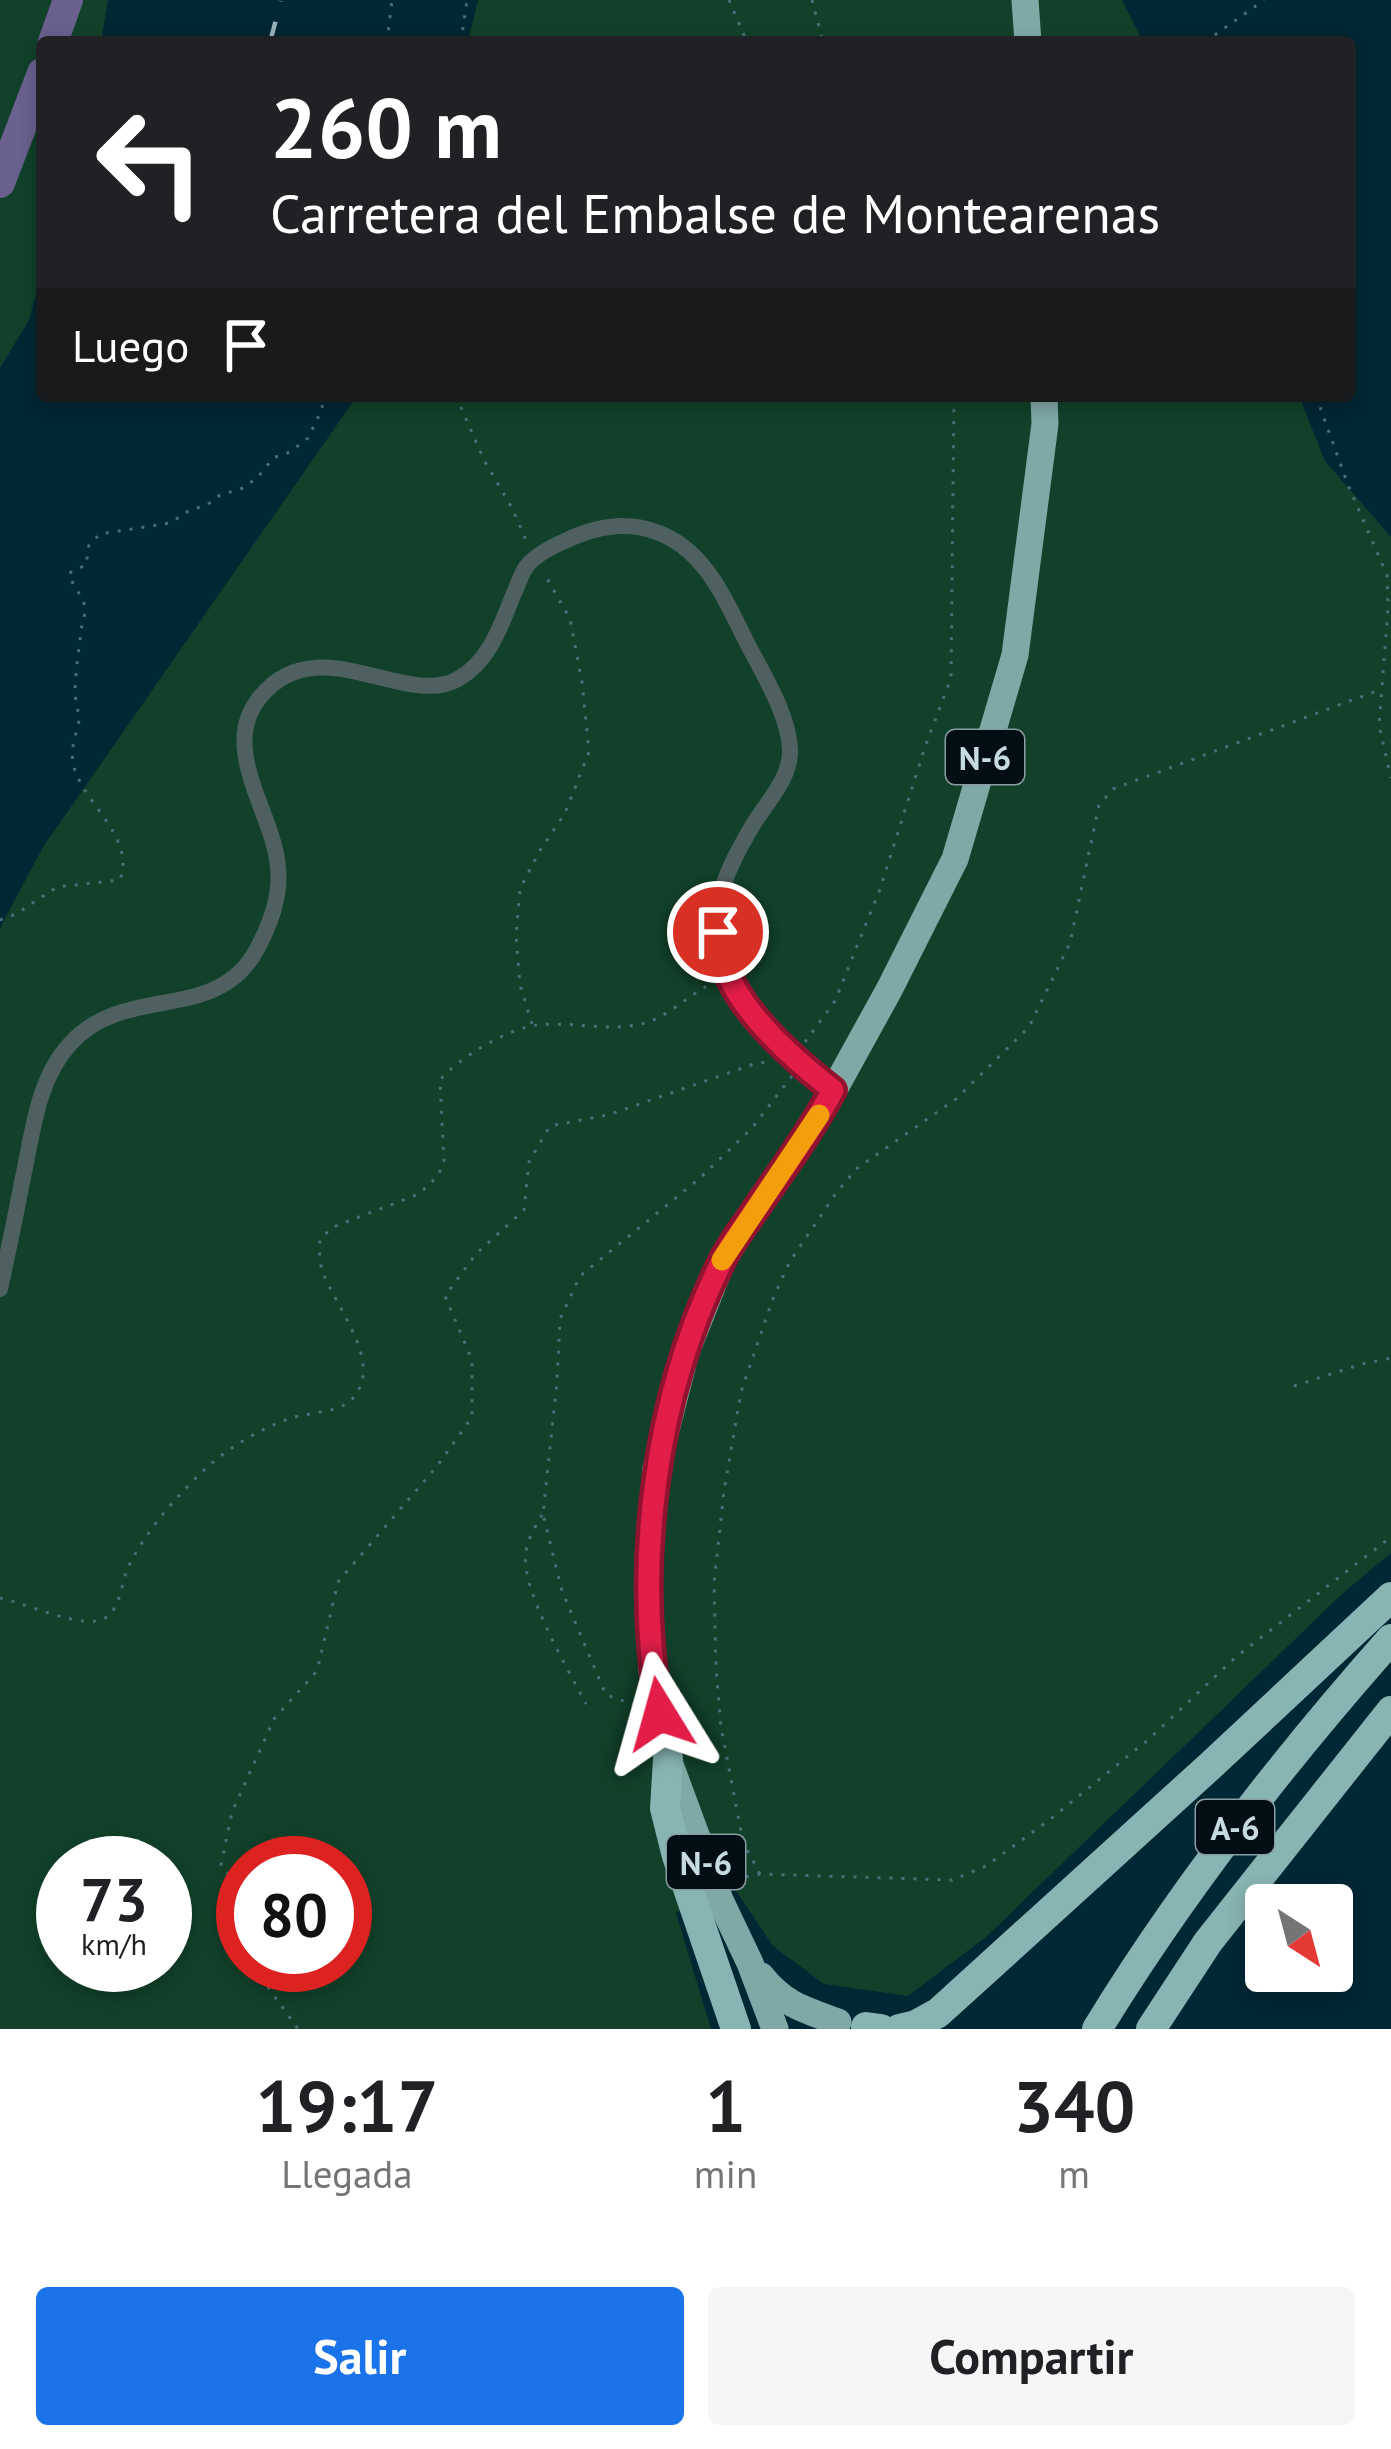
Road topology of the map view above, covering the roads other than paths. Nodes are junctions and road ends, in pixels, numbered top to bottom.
1 (1025, 0) edge
2 (1028, 36) edge
3 (1044, 402) edge
4 (833, 1090) junction
5 (0, 1289) edge
6 (1391, 1597) edge
7 (1391, 1639) edge
8 (1391, 1711) edge
9 (668, 1759) junction
10 (1299, 1829) junction
11 (750, 1963) junction
12 (853, 2027) edge
13 (736, 2029) edge
14 (775, 2029) edge
15 (899, 2029) edge
16 (1097, 2029) edge
17 (1151, 2029) edge
18 (1168, 2029) edge

1 - 2 highway
3 - 4 highway, N-6
4 - 5 street
4 - 9 highway, N-6
6 - 15 highway
7 - 16 highway, A-6
8 - 10 highway, A-6
9 - 11 highway, N-6
9 - 13 highway
10 - 17 highway, A-6
10 - 18 highway
11 - 12 highway, N-6
11 - 14 highway, N-6

